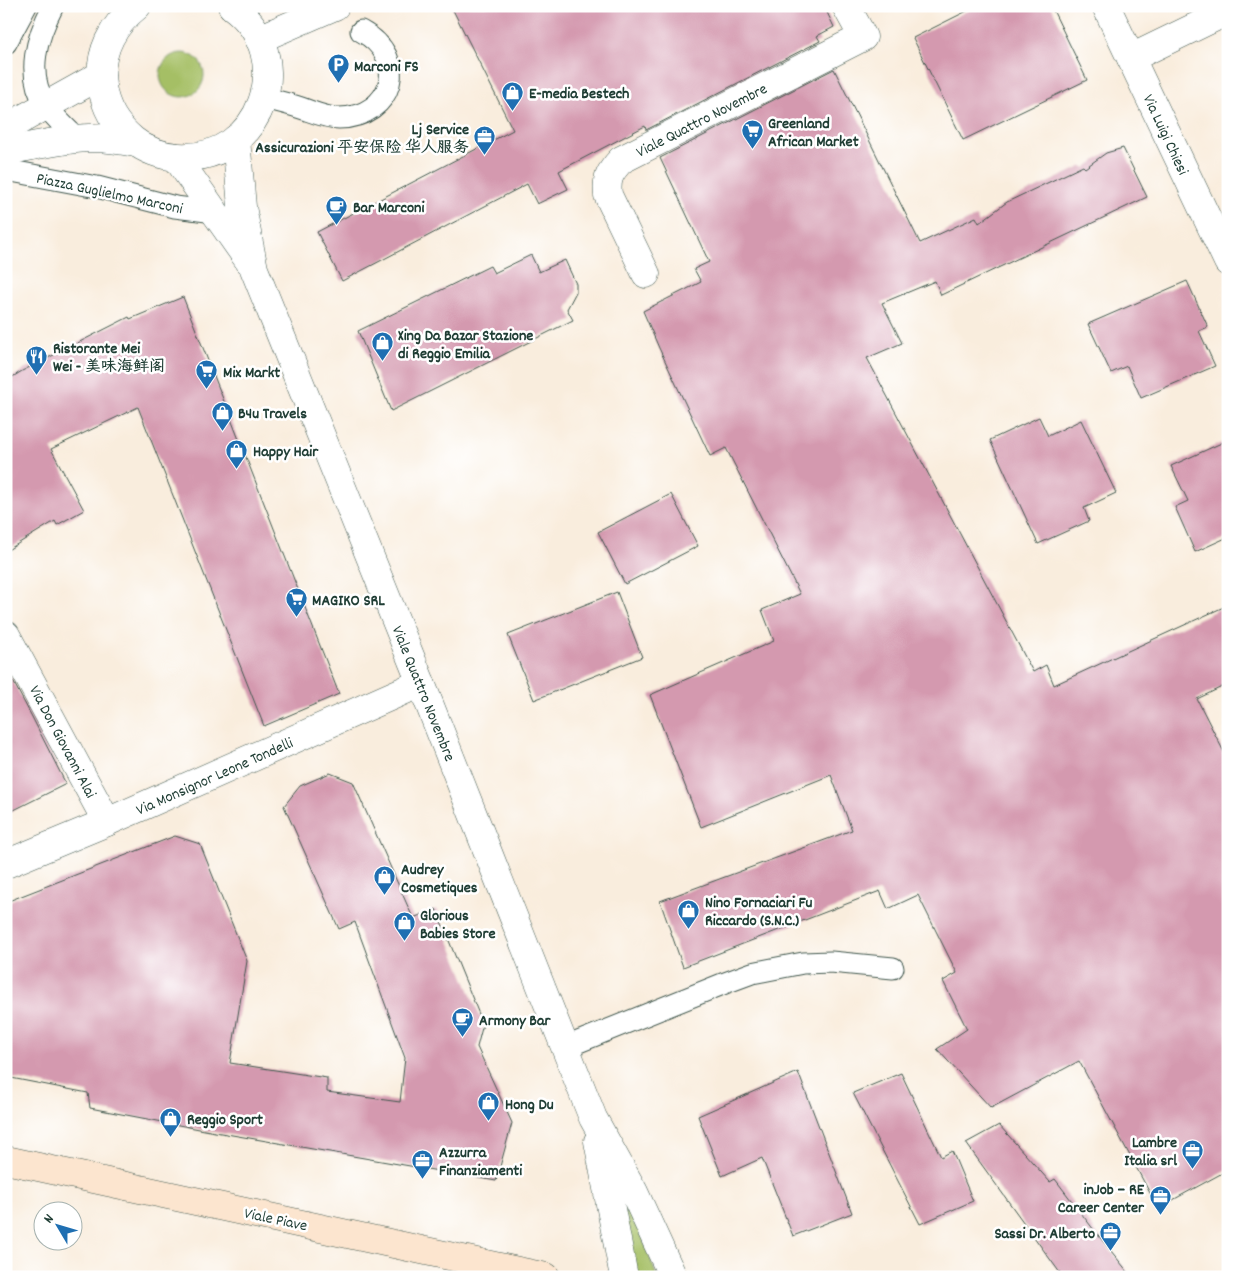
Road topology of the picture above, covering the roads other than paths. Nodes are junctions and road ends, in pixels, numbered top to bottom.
1 (26, 6) edge
2 (53, 6) edge
3 (116, 6) edge
4 (137, 6) edge
5 (335, 6) edge
6 (846, 6) edge
7 (1106, 6) edge
8 (236, 8) edge
9 (1228, 11) edge
10 (297, 14) edge
11 (360, 31) dead end
12 (260, 39) junction
13 (6, 43) edge
14 (1131, 58) junction
15 (102, 65) junction
16 (264, 98) junction
17 (46, 105) junction
18 (6, 128) edge
19 (77, 139) junction
20 (236, 139) junction
21 (136, 143) junction
22 (6, 151) edge
23 (176, 157) junction
24 (6, 170) edge
25 (215, 212) junction
26 (1228, 262) edge
27 (254, 269) junction
28 (646, 274) dead end
29 (6, 635) edge
30 (421, 683) junction
31 (107, 822) junction
32 (6, 864) edge
33 (893, 968) dead end
34 (566, 1048) junction
35 (593, 1118) junction
36 (6, 1160) edge
37 (546, 1277) edge
38 (624, 1277) edge
39 (673, 1277) edge

1 - 13 lane
2 - 17 lane
3 - 15 lane
4 - 15 street
5 - 10 street
6 - 28 street, Viale Quattro Novembre
7 - 14 street, Via Luigi Chiesi
8 - 12 street, Piazza Guglielmo Marconi
9 - 14 street
10 - 12 street
11 - 16 lane
12 - 16 street, Piazza Guglielmo Marconi
14 - 26 street, Via Luigi Chiesi
15 - 17 street
15 - 21 street, Piazza Guglielmo Marconi
16 - 20 street, Piazza Guglielmo Marconi
17 - 18 street
17 - 19 lane
19 - 21 street, Piazza Guglielmo Marconi
19 - 22 street, Piazza Guglielmo Marconi
20 - 23 street, Piazza Guglielmo Marconi
20 - 27 street
21 - 23 street, Piazza Guglielmo Marconi
23 - 25 street, Piazza Guglielmo Marconi
24 - 25 lane, Piazza Guglielmo Marconi
25 - 27 street, Piazza Guglielmo Marconi
27 - 30 street, Viale Quattro Novembre
29 - 31 street, Via Don Giovanni Alai
30 - 31 street, Via Monsignor Leone Tondelli
30 - 34 street, Viale Quattro Novembre
31 - 32 street, Via Monsignor Leone Tondelli
33 - 34 lane
34 - 35 street, Viale Quattro Novembre
35 - 38 street, Viale Quattro Novembre
35 - 39 street, Viale Quattro Novembre
36 - 37 main road, Viale Piave

